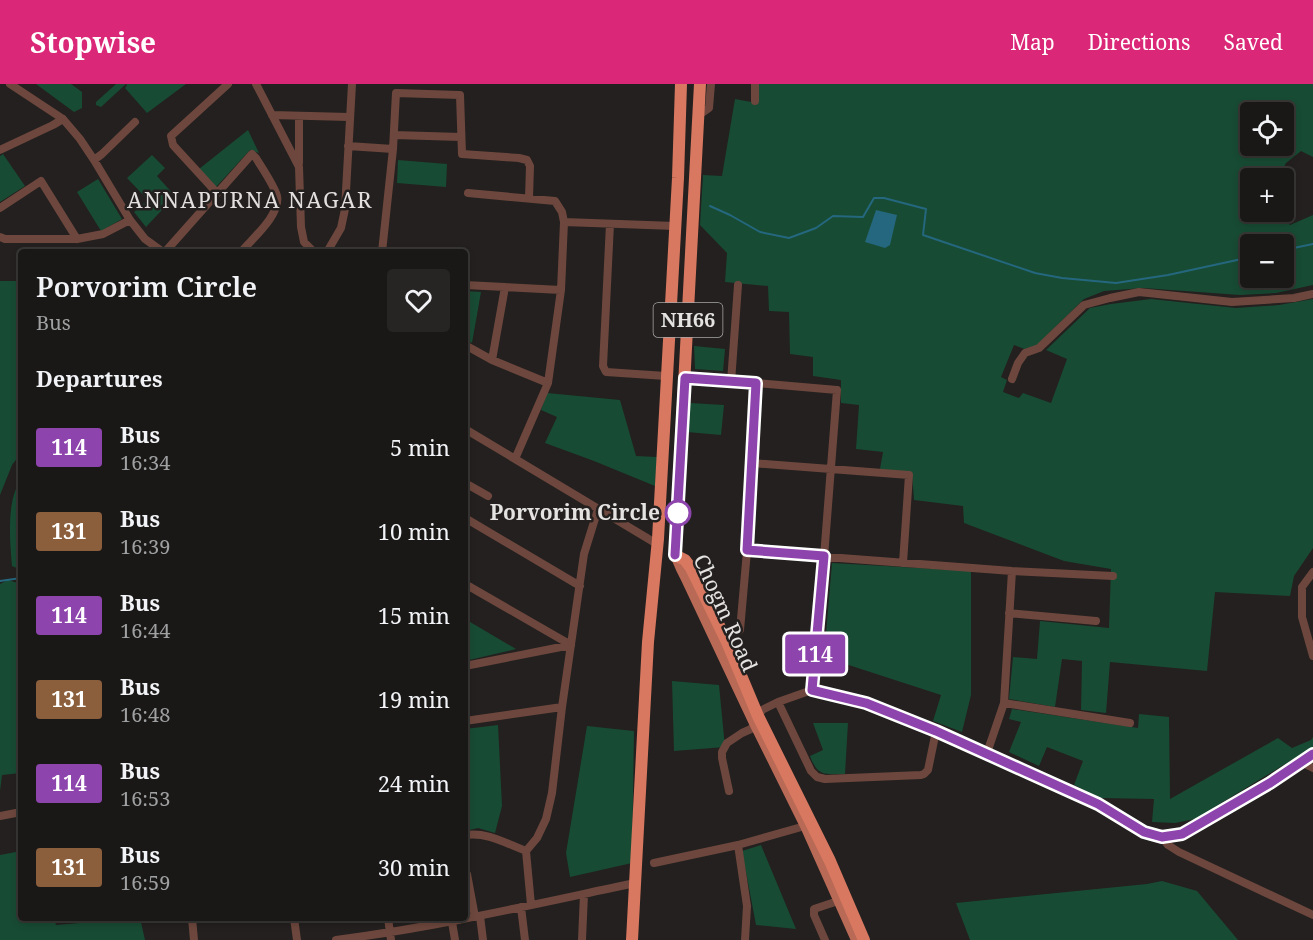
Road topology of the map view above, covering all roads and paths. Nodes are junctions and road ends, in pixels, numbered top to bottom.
1 (10, 84) edge
2 (228, 84) edge
3 (256, 84) edge
4 (351, 84) edge
5 (681, 84) edge
6 (700, 84) edge
7 (711, 84) edge
8 (755, 84) edge
9 (755, 101) dead end
10 (699, 114) junction
11 (272, 115) junction
12 (299, 116) junction
13 (349, 117) junction
14 (63, 118) junction
15 (135, 122) dead end
16 (394, 135) junction
17 (461, 137) junction
18 (348, 146) junction
19 (393, 149) junction
20 (0, 150) edge
21 (94, 159) junction
22 (299, 166) junction
23 (468, 193) dead end
24 (217, 194) junction
25 (529, 198) junction
26 (0, 208) edge
27 (130, 220) junction
28 (564, 222) junction
29 (610, 224) junction
30 (675, 226) junction
31 (0, 237) edge
32 (78, 238) junction
33 (160, 249) edge
34 (167, 249) edge
35 (243, 249) edge
36 (309, 249) edge
37 (329, 249) edge
38 (382, 249) edge
39 (468, 285) edge
40 (738, 285) dead end
41 (505, 287) junction
42 (561, 290) junction
43 (1313, 294) edge
44 (468, 347) edge
45 (492, 360) junction
46 (666, 376) junction
47 (685, 378) junction
48 (1012, 379) dead end
49 (731, 382) junction
50 (548, 383) junction
51 (756, 383) junction
52 (468, 431) edge
53 (515, 459) junction
54 (752, 463) junction
55 (831, 469) junction
56 (468, 485) edge
57 (488, 496) dead end
58 (598, 509) junction
59 (468, 520) edge
60 (657, 544) junction
61 (747, 550) junction
62 (824, 556) junction
63 (903, 563) junction
64 (1012, 570) junction
65 (1313, 572) edge
66 (1113, 576) dead end
67 (468, 586) edge
68 (580, 586) junction
69 (1009, 613) junction
70 (1096, 621) dead end
71 (571, 645) junction
72 (723, 645) junction
73 (1313, 656) edge
74 (468, 665) edge
75 (812, 690) junction
76 (778, 702) junction
77 (1004, 703) junction
78 (562, 707) junction
79 (756, 719) junction
80 (468, 721) edge
81 (1130, 723) dead end
82 (936, 731) junction
83 (987, 753) junction
84 (1313, 754) edge
85 (1301, 762) junction
86 (1313, 768) edge
87 (729, 791) dead end
88 (18, 813) edge
89 (0, 816) edge
90 (805, 826) junction
91 (468, 835) edge
92 (1162, 837) junction
93 (738, 845) junction
94 (526, 851) junction
95 (654, 863) dead end
96 (468, 878) edge
97 (634, 883) junction
98 (584, 894) junction
99 (838, 901) junction
100 (531, 905) junction
101 (521, 907) junction
102 (1313, 915) edge
103 (477, 917) junction
104 (468, 919) edge
105 (192, 921) edge
106 (294, 921) edge
107 (388, 921) edge
108 (457, 921) edge
109 (452, 922) junction
110 (390, 936) edge
111 (194, 940) edge
112 (297, 940) edge
113 (336, 940) edge
114 (455, 940) edge
115 (483, 940) edge
116 (525, 940) edge
117 (582, 940) edge
118 (632, 940) edge
119 (746, 940) edge
120 (825, 940) edge
121 (856, 940) edge
122 (864, 940) edge

1 - 14 street
2 - 24 street
3 - 11 street
4 - 13 street
5 - 30 highway, NH66
6 - 10 highway, NH66
7 - 10 street
8 - 9 street
10 - 47 highway, NH66
11 - 12 street
11 - 22 street
12 - 13 street
12 - 22 street
13 - 18 street
14 - 20 street
14 - 21 street
15 - 21 street
16 - 17 street
16 - 17 street
16 - 19 street
17 - 25 street
18 - 19 street
18 - 37 street
19 - 38 street
21 - 27 street
22 - 36 street
23 - 25 street
24 - 34 street
24 - 35 street
25 - 28 street
26 - 32 street
27 - 32 street
27 - 33 street
28 - 29 street
28 - 42 street
29 - 30 street
29 - 46 street
30 - 46 highway, NH66
31 - 32 street
39 - 41 street
40 - 49 street
41 - 42 street
41 - 45 street
42 - 50 street
43 - 48 street
44 - 45 street
45 - 50 street
46 - 60 highway, NH66
47 - 49 street
47 - 72 highway, Chogm Road / NH66
49 - 51 street
50 - 53 street
51 - 54 street
51 - 55 street
52 - 53 street
53 - 58 street
54 - 55 street
54 - 61 street
55 - 62 street
55 - 63 street
56 - 57 street
58 - 60 street
58 - 68 street
59 - 68 street
60 - 97 highway, NH66
61 - 62 street
61 - 72 street
62 - 63 street
62 - 75 street
63 - 64 street
64 - 66 street
64 - 69 street
65 - 73 street
67 - 71 street
68 - 71 street
69 - 70 street
69 - 77 street
71 - 74 street
71 - 78 street
72 - 79 highway, Chogm Road
75 - 76 street
75 - 82 street
76 - 79 street
76 - 82 street
77 - 81 street
77 - 83 street
78 - 80 street
78 - 94 street
79 - 87 street
79 - 90 main road, Chogm Road
79 - 122 highway, Chogm Road
82 - 83 street
83 - 92 street
84 - 85 street
85 - 86 street
85 - 92 street
88 - 89 street
90 - 93 street
90 - 99 main road, Chogm Road
91 - 94 street
92 - 102 street
93 - 95 street
93 - 119 street
94 - 100 street
96 - 103 street
97 - 98 street
97 - 118 highway, NH66
98 - 100 street
98 - 117 street
99 - 120 street
99 - 121 main road, Chogm Road
100 - 101 street
101 - 103 street
101 - 116 street
103 - 104 street
103 - 115 street
105 - 111 street
106 - 112 street
107 - 110 street
108 - 109 street
109 - 110 street
109 - 114 street
110 - 113 street

